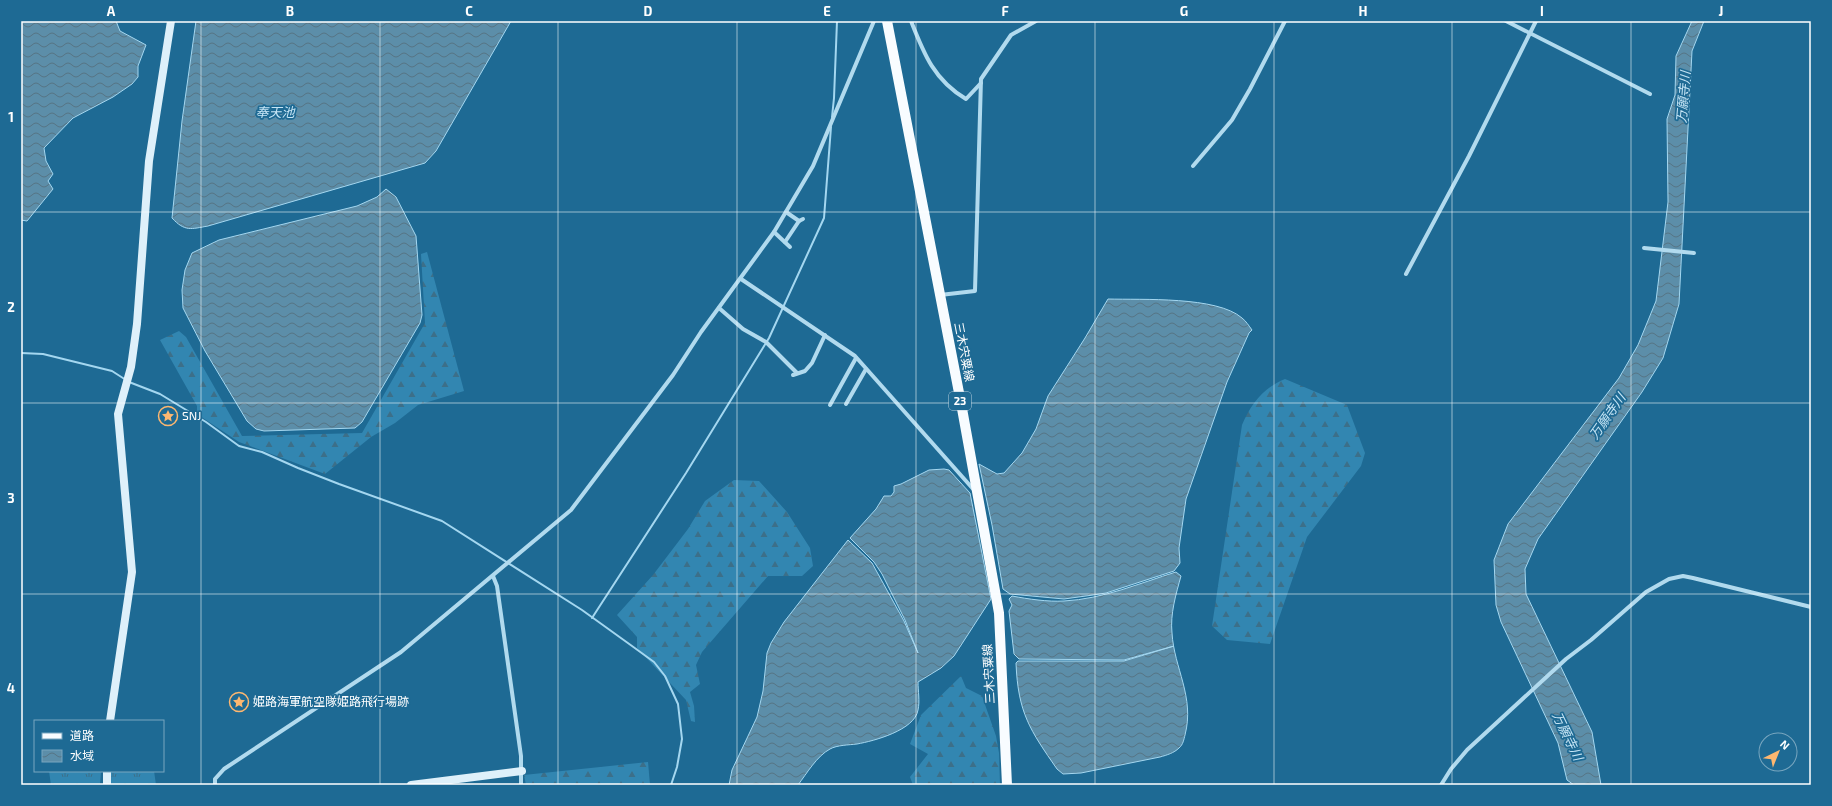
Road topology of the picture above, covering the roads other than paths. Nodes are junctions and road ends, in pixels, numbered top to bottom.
1 (171, 21) edge
2 (874, 21) edge
3 (887, 21) edge
4 (911, 21) edge
5 (1036, 21) edge
6 (1284, 21) edge
7 (1506, 21) edge
8 (1536, 21) edge
9 (1530, 33) junction
10 (981, 83) junction
11 (1650, 94) dead end
12 (1193, 166) dead end
13 (786, 212) junction
14 (803, 219) dead end
15 (799, 221) junction
16 (774, 232) junction
17 (785, 242) junction
18 (790, 247) dead end
19 (1644, 248) dead end
20 (1694, 252) dead end
21 (1406, 274) dead end
22 (741, 279) junction
23 (940, 295) junction
24 (719, 308) junction
25 (825, 335) junction
26 (856, 358) junction
27 (866, 370) junction
28 (846, 404) dead end
29 (830, 405) dead end
30 (977, 492) junction
31 (493, 576) junction
32 (1811, 607) edge
33 (110, 720) edge
34 (522, 771) junction
35 (107, 772) edge
36 (107, 785) edge
37 (215, 785) edge
38 (410, 785) edge
39 (521, 785) edge
40 (1007, 785) edge
41 (1441, 785) edge

1 - 33 street
2 - 13 street
3 - 23 main road, 三木宍粟線 / 23
4 - 10 street
5 - 10 street
6 - 12 street
7 - 9 street
8 - 9 street
9 - 11 street
9 - 21 street
10 - 23 street
13 - 15 street
13 - 16 street
14 - 15 street
15 - 17 street
16 - 17 street
16 - 22 street
17 - 18 street
19 - 20 street
22 - 24 street
22 - 25 street
23 - 30 main road, 三木宍粟線 / 23
24 - 25 street
24 - 31 street
25 - 26 street
26 - 27 street
26 - 29 street
27 - 28 street
27 - 30 street
30 - 40 main road, 三木宍粟線 / 23
31 - 34 street
31 - 37 street
32 - 41 street
34 - 38 street
34 - 39 street
35 - 36 street

